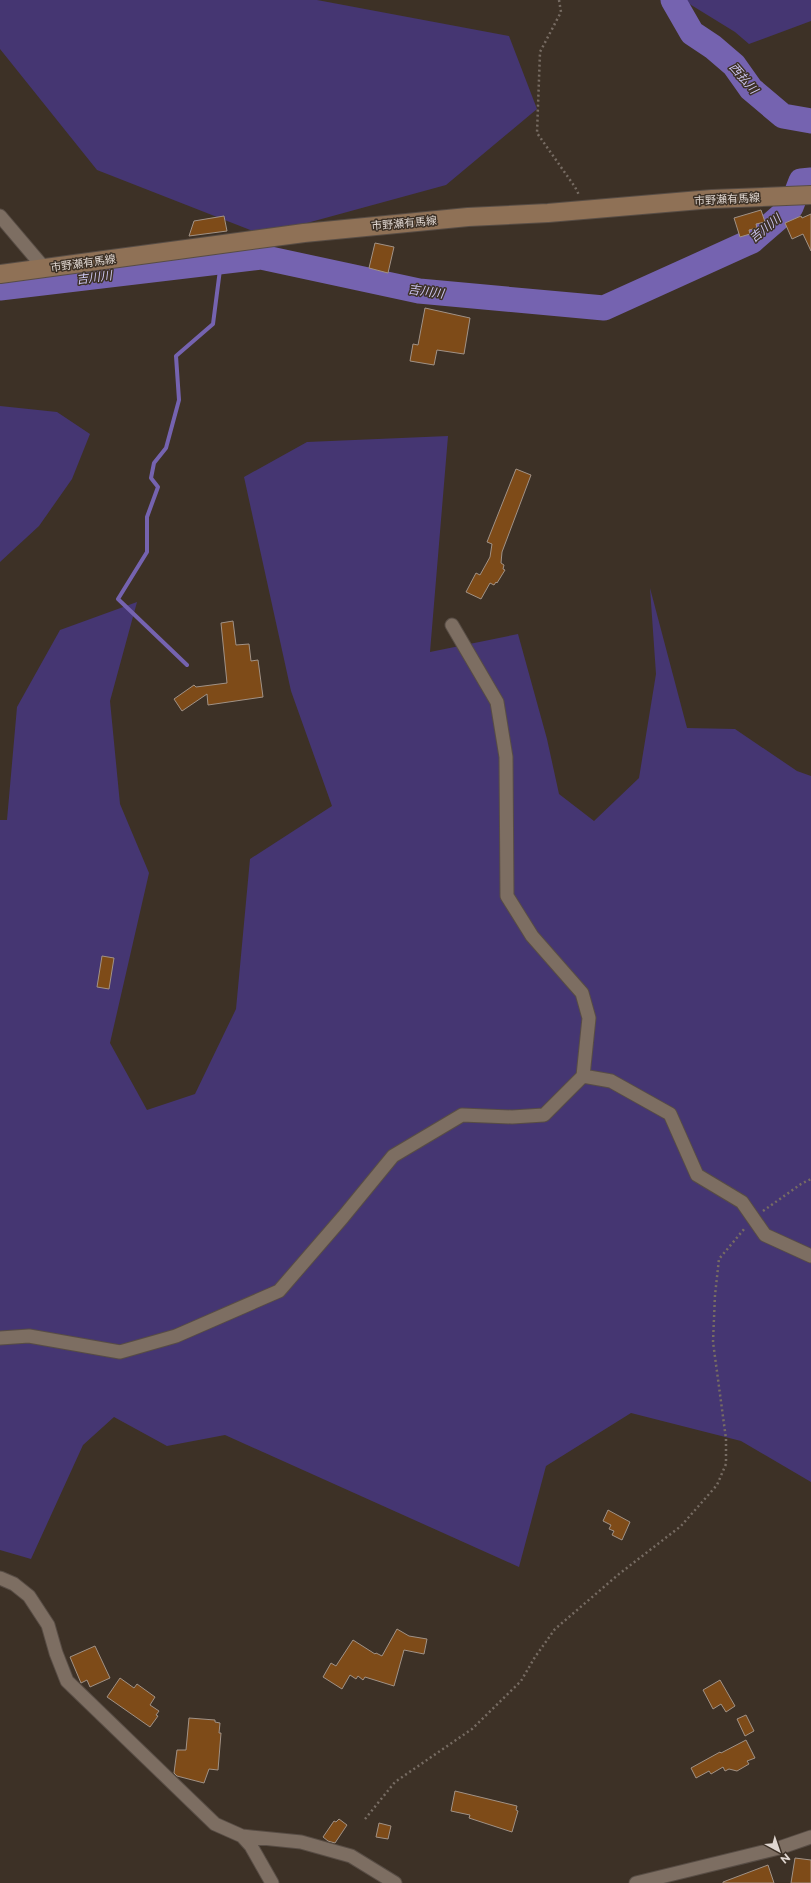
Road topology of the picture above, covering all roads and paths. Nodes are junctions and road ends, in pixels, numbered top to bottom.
1 (559, 0) edge
2 (800, 195) edge
3 (585, 210) junction
4 (0, 216) edge
5 (45, 269) junction
6 (0, 274) edge
7 (452, 625) dead end
8 (584, 1076) junction
9 (811, 1179) edge
10 (754, 1218) junction
11 (811, 1256) edge
12 (0, 1338) edge
13 (0, 1578) edge
14 (365, 1819) dead end
15 (242, 1836) junction
16 (811, 1837) edge
17 (272, 1883) edge
18 (395, 1883) edge
19 (636, 1883) edge

1 - 3 path
2 - 3 main road, 市野瀬有馬線
3 - 5 main road, 市野瀬有馬線
4 - 5 street
5 - 6 main road, 市野瀬有馬線
7 - 8 street
8 - 10 street
8 - 12 street
9 - 10 path
10 - 11 street
10 - 14 path
13 - 15 street
15 - 17 street
15 - 18 street
16 - 19 street

